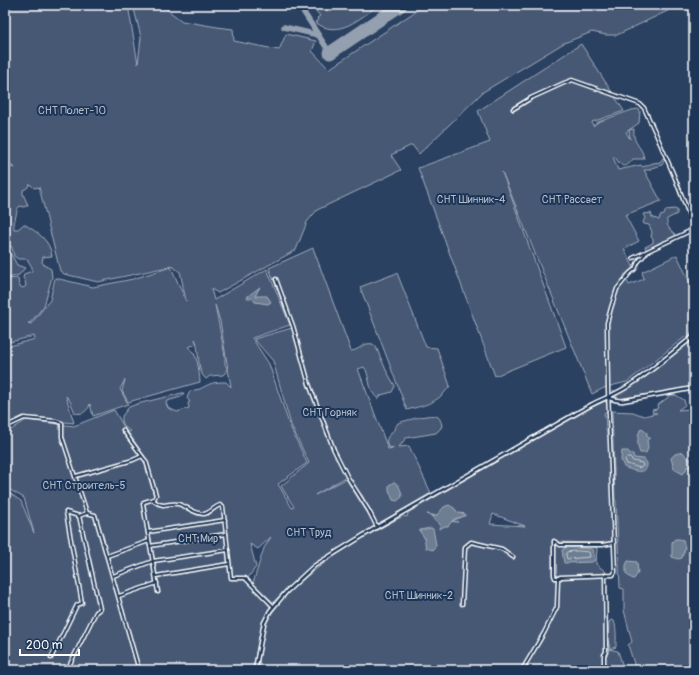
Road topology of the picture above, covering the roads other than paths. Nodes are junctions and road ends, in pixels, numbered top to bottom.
1 (513, 109) dead end
2 (694, 228) edge
3 (646, 253) junction
4 (636, 257) junction
5 (632, 258) dead end
6 (637, 265) junction
7 (276, 279) dead end
8 (694, 336) edge
9 (694, 388) edge
10 (609, 397) junction
11 (5, 427) edge
12 (123, 430) dead end
13 (142, 456) junction
14 (76, 476) junction
15 (154, 499) junction
16 (87, 513) junction
17 (79, 516) junction
18 (225, 520) junction
19 (377, 527) junction
20 (148, 532) junction
21 (226, 534) junction
22 (149, 541) junction
23 (614, 543) junction
24 (150, 546) junction
25 (228, 550) junction
26 (107, 556) junction
27 (513, 557) dead end
28 (153, 561) junction
29 (229, 564) junction
30 (605, 575) junction
31 (113, 576) junction
32 (156, 576) junction
33 (560, 578) junction
34 (157, 583) junction
35 (158, 592) dead end
36 (119, 596) junction
37 (462, 604) dead end
38 (273, 606) junction
39 (51, 658) dead end
40 (65, 670) edge
41 (139, 670) edge
42 (255, 670) edge
43 (522, 670) edge
44 (604, 670) edge

1 - 2 street
2 - 3 street
3 - 4 street
3 - 6 street
4 - 5 street
4 - 6 street
6 - 10 street
7 - 19 street
8 - 10 street
9 - 10 street
10 - 19 street
10 - 23 street
11 - 14 street
12 - 13 street
13 - 14 street
13 - 15 street
14 - 16 street
15 - 18 street
15 - 20 street
16 - 17 street
16 - 26 street
17 - 39 street
17 - 40 street
18 - 20 street
18 - 21 street
19 - 38 street
20 - 22 street
21 - 24 street
21 - 25 street
22 - 24 street
22 - 26 street
23 - 30 street
23 - 33 street
24 - 28 street
25 - 28 street
25 - 29 street
26 - 31 street
27 - 37 street
28 - 31 street
28 - 32 street
29 - 32 street
29 - 38 street
30 - 33 street
30 - 44 street
31 - 36 street
32 - 34 street
33 - 43 street
34 - 35 street
34 - 36 street
36 - 41 street
38 - 42 street

